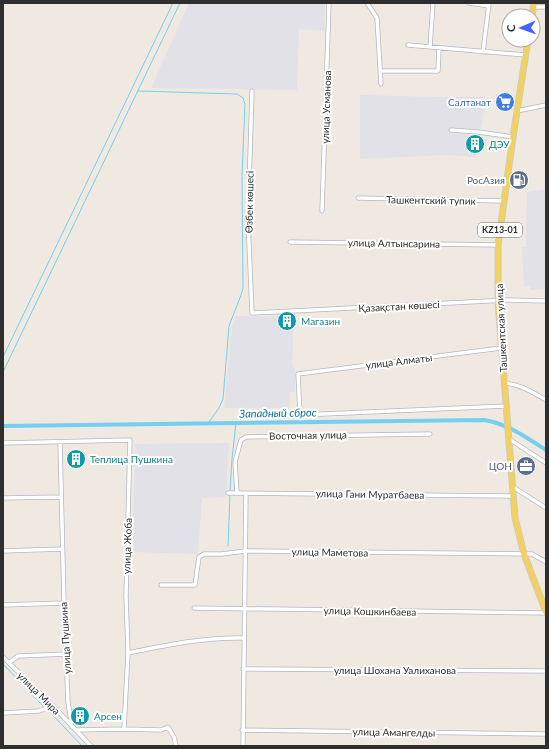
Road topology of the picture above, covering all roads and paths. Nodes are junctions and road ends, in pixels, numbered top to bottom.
1 (329, 3) edge
2 (367, 3) edge
3 (433, 3) edge
4 (469, 3) edge
5 (489, 5) edge
6 (534, 5) edge
7 (546, 7) edge
8 (408, 45) dead end
9 (430, 47) junction
10 (439, 48) junction
11 (527, 48) edge
12 (483, 52) junction
13 (526, 55) junction
14 (380, 71) junction
15 (381, 84) dead end
16 (252, 91) dead end
17 (546, 105) edge
18 (517, 111) junction
19 (452, 130) dead end
20 (513, 137) junction
21 (358, 198) dead end
22 (504, 201) junction
23 (322, 211) dead end
24 (290, 242) dead end
25 (498, 244) junction
26 (498, 301) junction
27 (546, 301) edge
28 (252, 313) joint
29 (501, 348) junction
30 (504, 383) junction
31 (546, 400) edge
32 (506, 406) junction
33 (300, 415) joint
34 (430, 434) dead end
35 (509, 436) junction
36 (60, 442) junction
37 (3, 443) edge
38 (546, 463) edge
39 (512, 487) junction
40 (228, 493) dead end
41 (236, 493) junction
42 (246, 493) junction
43 (513, 496) junction
44 (61, 497) junction
45 (3, 498) edge
46 (546, 508) edge
47 (62, 549) junction
48 (245, 550) junction
49 (3, 551) edge
50 (524, 554) junction
51 (546, 562) edge
52 (161, 585) dead end
53 (64, 603) junction
54 (3, 605) edge
55 (194, 608) dead end
56 (244, 610) junction
57 (546, 612) edge
58 (244, 638) junction
59 (128, 653) junction
60 (66, 654) junction
61 (3, 658) edge
62 (9, 663) junction
63 (243, 669) junction
64 (546, 672) edge
65 (53, 706) junction
66 (3, 713) edge
67 (74, 728) junction
68 (124, 729) junction
69 (242, 730) junction
70 (546, 734) edge
71 (91, 746) edge
72 (176, 746) edge
73 (243, 746) edge

1 - 23 street, улица Усманова
2 - 14 street
3 - 9 street
4 - 5 street
5 - 12 street
6 - 7 street
8 - 9 street
9 - 10 street
10 - 12 street
10 - 14 street
11 - 13 main road, Ташкентская улица / KZ13-01
12 - 13 street
13 - 18 main road, Ташкентская улица / KZ13-01
14 - 15 street
16 - 28 street, Өзбек көшесі
17 - 18 street
18 - 20 main road, Ташкентская улица / KZ13-01
19 - 20 street
20 - 22 main road, Ташкентская улица / KZ13-01
21 - 22 street, Ташкентский тупик
22 - 25 main road, Ташкентская улица / KZ13-01
24 - 25 street, улица Алтынсарина
25 - 26 main road, Ташкентская улица / KZ13-01
26 - 27 street, Қазақстан көшесі
26 - 28 street, Қазақстан көшесі
26 - 29 main road, Ташкентская улица / KZ13-01
29 - 30 main road, Ташкентская улица / KZ13-01
29 - 33 street, улица Алматы
30 - 31 street
30 - 32 main road, Ташкентская улица / KZ13-01
32 - 33 street, Восточная улица
32 - 35 main road, Ташкентская улица / KZ13-01
34 - 41 street, Восточная улица
35 - 38 street
35 - 39 main road, Ташкентская улица / KZ13-01
36 - 37 street
36 - 44 street, улица Пушкина
36 - 59 street, улица Жоба
39 - 43 main road, Ташкентская улица / KZ13-01
39 - 46 street
40 - 41 street, улица Гани Муратбаева
41 - 42 street, улица Гани Муратбаева
42 - 43 street, улица Гани Муратбаева
42 - 48 street
43 - 50 main road, Ташкентская улица / KZ13-01
44 - 45 street
44 - 47 street, улица Пушкина
47 - 49 street
47 - 53 street, улица Пушкина
48 - 50 street, улица Маметова
48 - 52 street, улица Маметова
48 - 56 street
50 - 51 street, улица Маметова
50 - 57 main road, Ташкентская улица / KZ13-01
53 - 54 street
53 - 60 street, улица Пушкина
55 - 56 street, улица Кошкинбаева
56 - 57 street, улица Кошкинбаева
56 - 58 street
58 - 59 street
58 - 63 street
59 - 68 street, улица Жоба
60 - 62 street
60 - 67 street, улица Пушкина
61 - 62 street, улица Мира
62 - 65 street, улица Мира
63 - 64 street, улица Шохана Уалиханова
63 - 69 street
65 - 66 street
65 - 67 street, улица Мира
67 - 68 street
67 - 71 street, улица Мира
68 - 72 street
69 - 70 street, улица Амангелды
69 - 73 street

